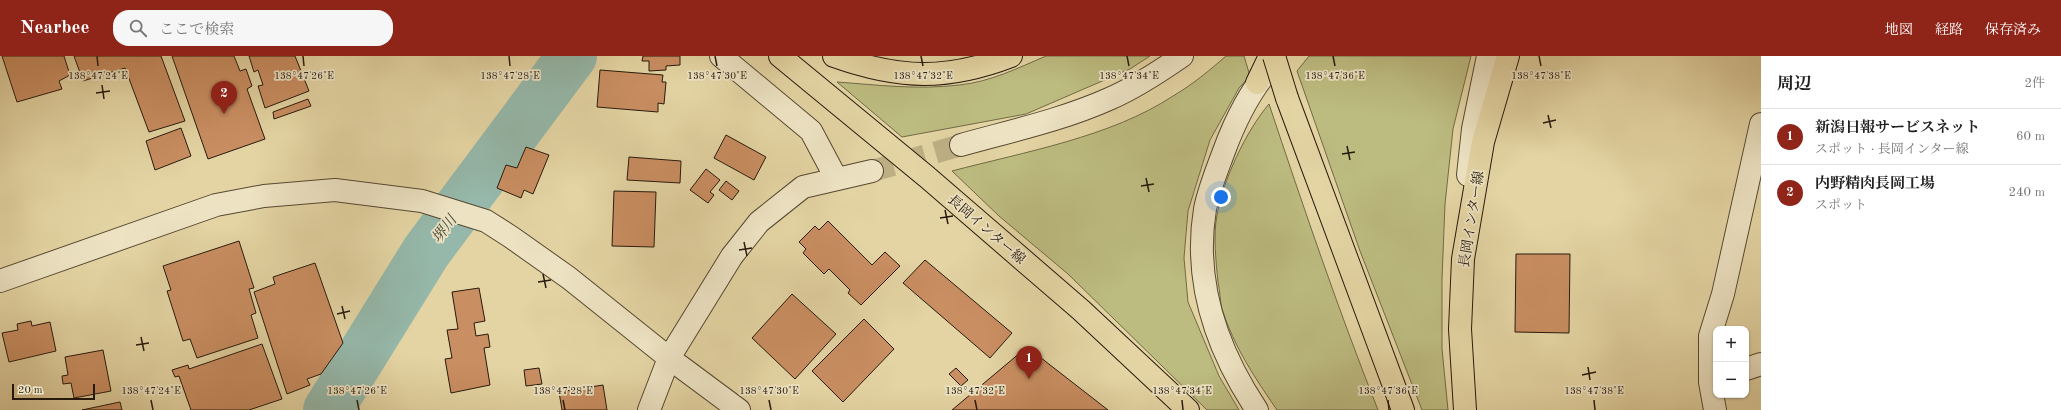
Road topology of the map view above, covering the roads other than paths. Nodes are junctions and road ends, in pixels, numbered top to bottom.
1 (722, 56) edge
2 (780, 56) edge
3 (834, 56) edge
4 (1011, 56) edge
5 (1182, 56) edge
6 (1270, 56) edge
7 (1274, 56) edge
8 (1280, 56) edge
9 (1488, 56) edge
10 (1508, 56) edge
11 (1257, 83) junction
12 (1761, 124) edge
13 (961, 145) tunnel mouth
14 (872, 171) tunnel mouth
15 (836, 178) junction
16 (1463, 259) junction
17 (0, 281) edge
18 (669, 358) junction
19 (1761, 364) edge
20 (1749, 368) edge
21 (1713, 381) edge
22 (1714, 398) edge
23 (649, 410) edge
24 (739, 410) edge
25 (1188, 410) edge
26 (1258, 410) edge
27 (1403, 410) edge
28 (1465, 410) edge
29 (1715, 410) edge

1 - 15 street
2 - 25 main road, 長岡インター線
3 - 4 main road
5 - 13 street
6 - 11 main road
7 - 27 main road, bridge
8 - 11 street
9 - 16 street
10 - 16 main road, 長岡インター線
11 - 26 street
12 - 21 street
14 - 15 street
15 - 18 street
16 - 28 main road, 長岡インター線
17 - 18 street
18 - 23 street
18 - 24 street
19 - 20 street
22 - 29 street

